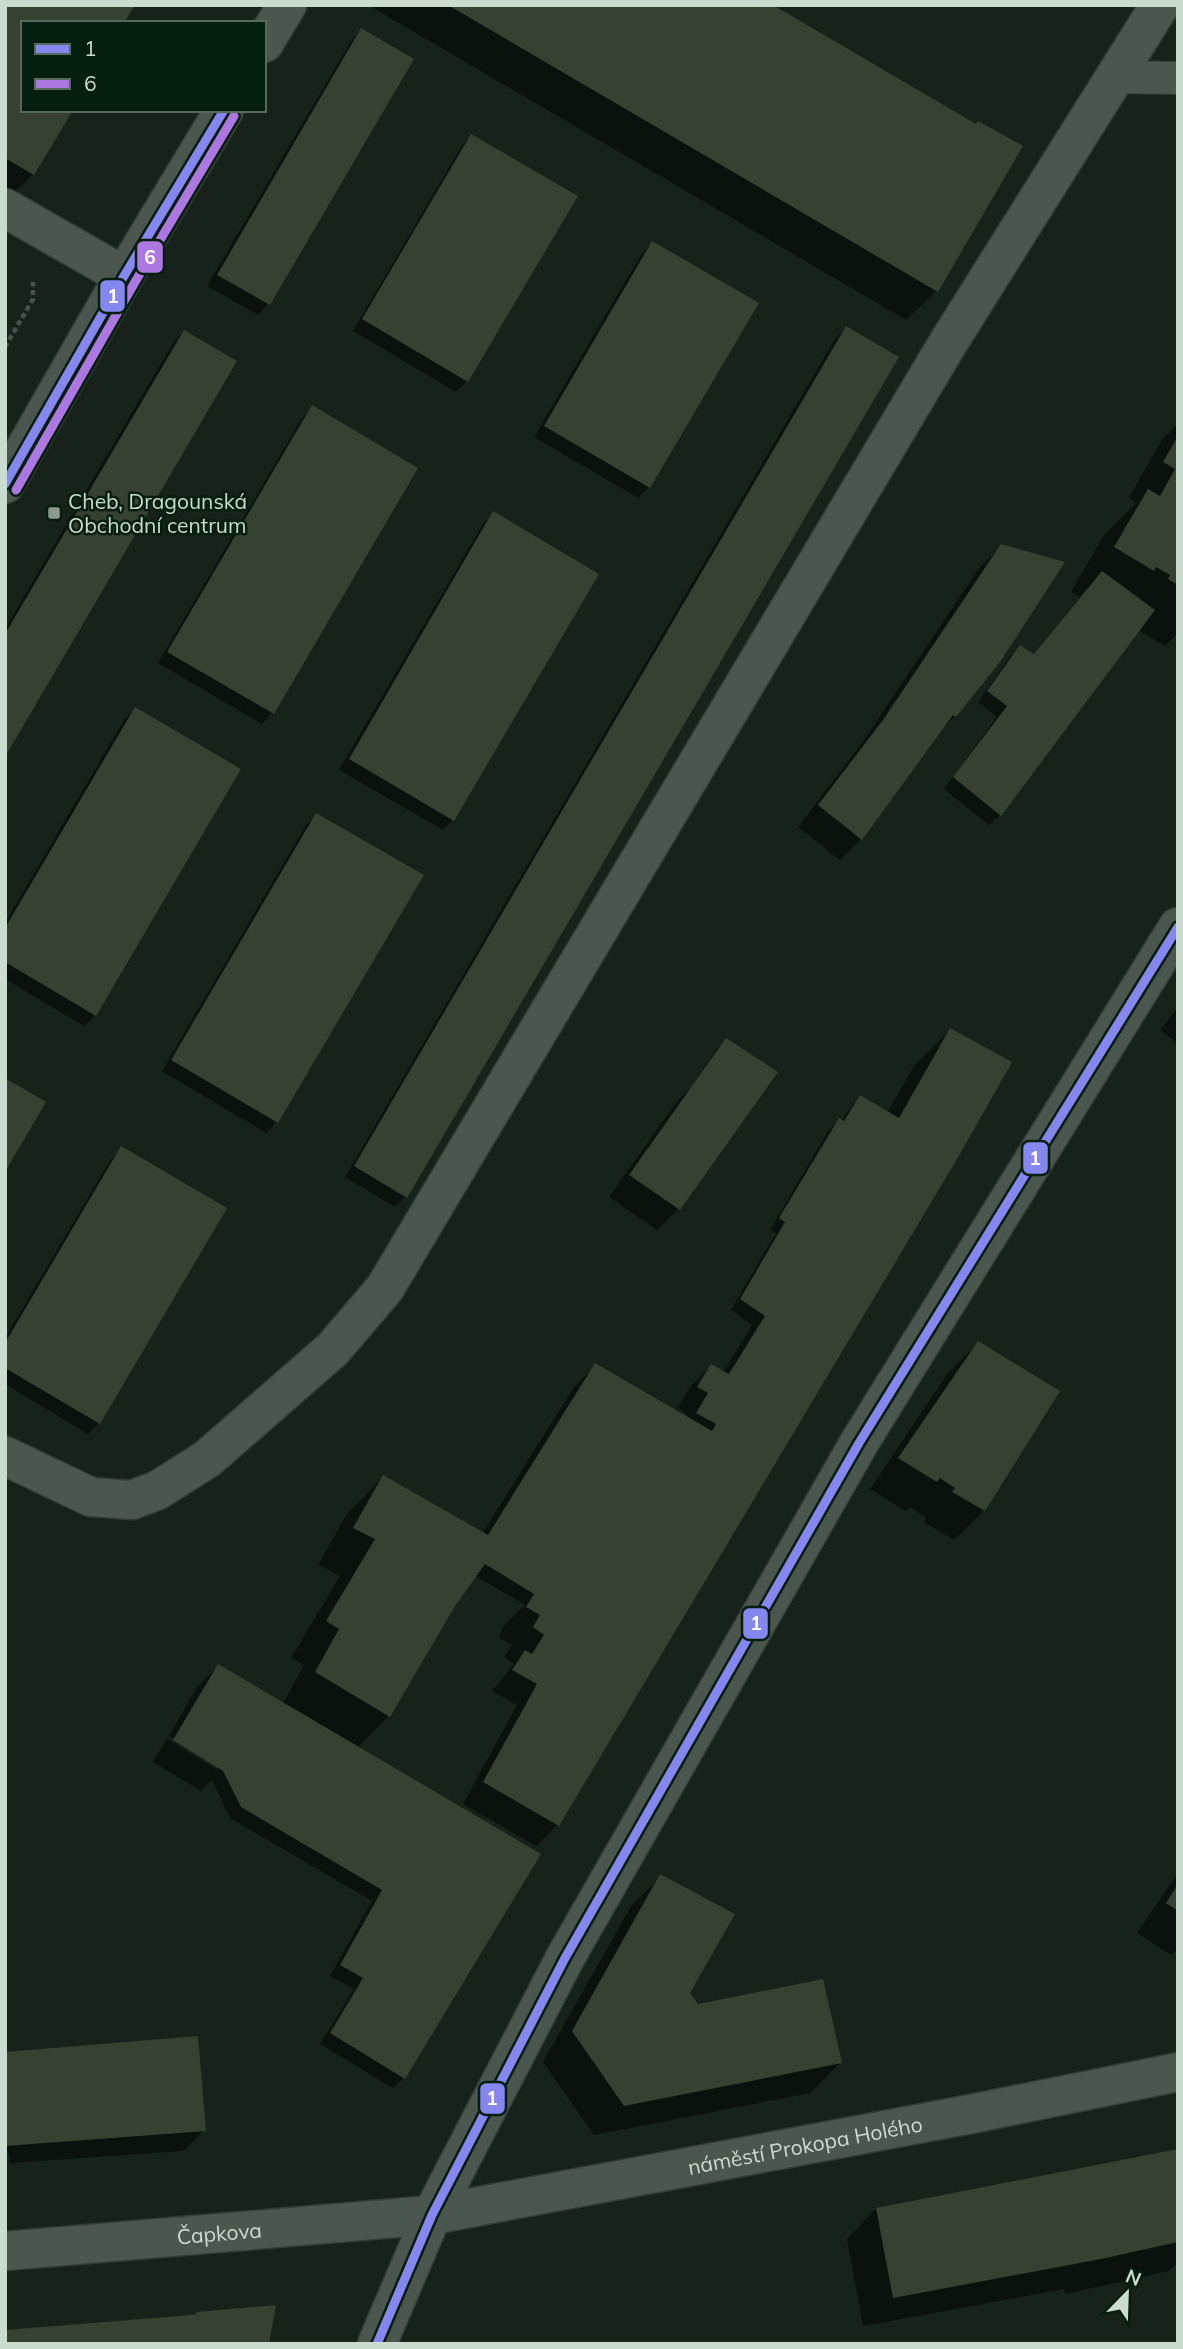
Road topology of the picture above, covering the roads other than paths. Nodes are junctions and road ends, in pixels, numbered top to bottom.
1 (287, 5) edge
2 (1165, 11) edge
3 (266, 40) edge
4 (1115, 77) junction
5 (1178, 79) edge
6 (223, 112) edge
7 (5, 208) edge
8 (124, 275) junction
9 (5, 484) edge
10 (1178, 927) edge
11 (5, 1456) edge
12 (1178, 2072) edge
13 (432, 2215) junction
14 (5, 2251) edge
15 (377, 2344) edge

1 - 3 street
2 - 4 street
4 - 5 lane
4 - 11 street
6 - 8 street
7 - 8 street
8 - 9 street
10 - 13 street
12 - 13 street, náměstí Prokopa Holého
13 - 14 street, Čapkova
13 - 15 street

